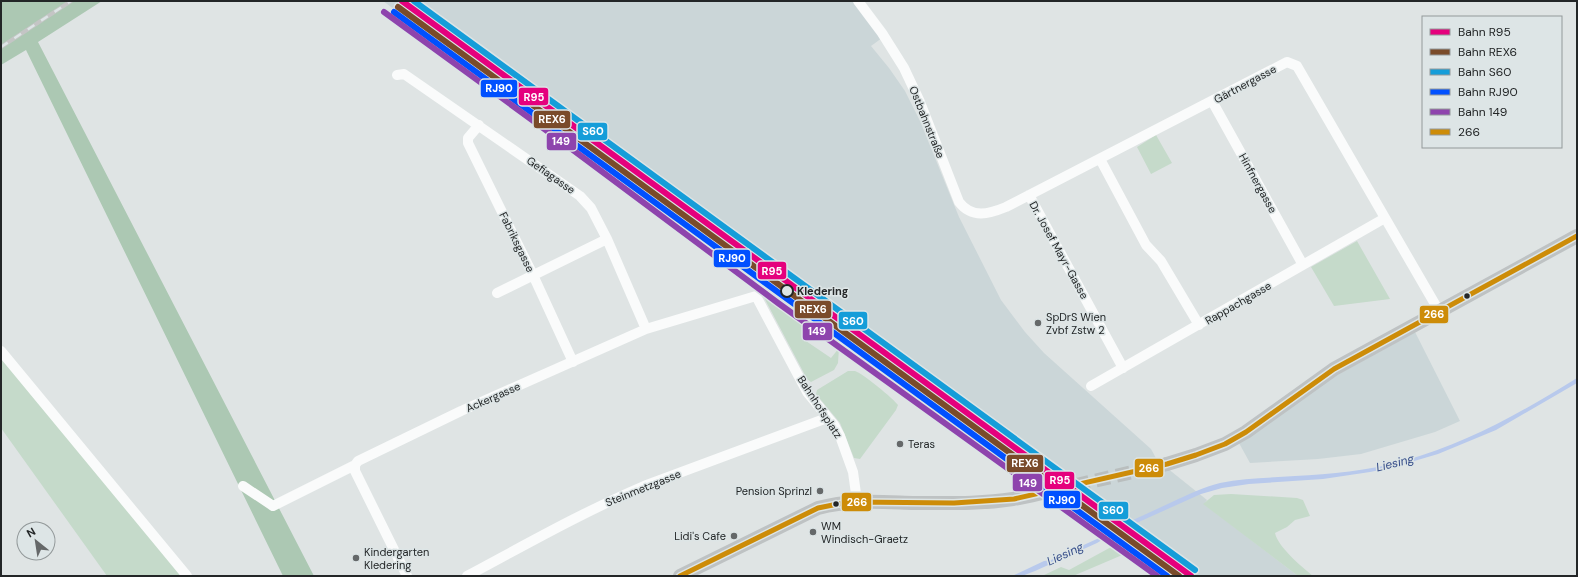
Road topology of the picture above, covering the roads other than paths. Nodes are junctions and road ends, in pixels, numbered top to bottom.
1 (858, 1) edge
2 (397, 75) dead end
3 (1212, 101) junction
4 (479, 125) junction
5 (1100, 159) junction
6 (1029, 195) junction
7 (1006, 207) joint
8 (1385, 218) junction
9 (1577, 236) edge
10 (607, 239) junction
11 (1303, 265) junction
12 (533, 275) junction
13 (497, 293) dead end
14 (756, 296) joint
15 (1439, 311) junction
16 (1199, 325) junction
17 (646, 329) junction
18 (1, 351) edge
19 (573, 362) junction
20 (1123, 368) junction
21 (1091, 386) dead end
22 (827, 418) junction
23 (1167, 464) tunnel mouth
24 (355, 465) junction
25 (243, 486) dead end
26 (1055, 490) tunnel mouth
27 (857, 501) junction
28 (187, 576) edge
29 (407, 576) edge
30 (467, 576) edge
31 (680, 576) edge

1 - 7 street, Ostbahnstraße
2 - 4 street, Gefiagasse
3 - 5 street, Gärtnergasse
3 - 8 street, Gärtnergasse
3 - 11 street, Hinfnergasse
4 - 10 street, Gefiagasse
4 - 12 street, Fabriksgasse
5 - 6 street, Gärtnergasse
5 - 16 street
6 - 7 street, Gärtnergasse
6 - 20 street, Dr. Josef Mayr-Gasse
8 - 11 street, Rappachgasse
8 - 15 street, Gärtnergasse
9 - 15 main road
10 - 12 street
10 - 17 street, Gefiagasse
11 - 16 street, Rappachgasse
12 - 13 street
12 - 19 street, Fabriksgasse
14 - 17 street, Ackergasse
14 - 22 street, Bahnhofsplatz
15 - 23 main road
16 - 20 street, Rappachgasse
17 - 19 street, Ackergasse
18 - 28 street
19 - 24 street, Ackergasse
20 - 21 street, Rappachgasse
22 - 27 street, Bahnhofsplatz
22 - 30 street, Steinmetzgasse
24 - 25 street, Ackergasse
24 - 29 street
26 - 27 main road
27 - 31 main road

